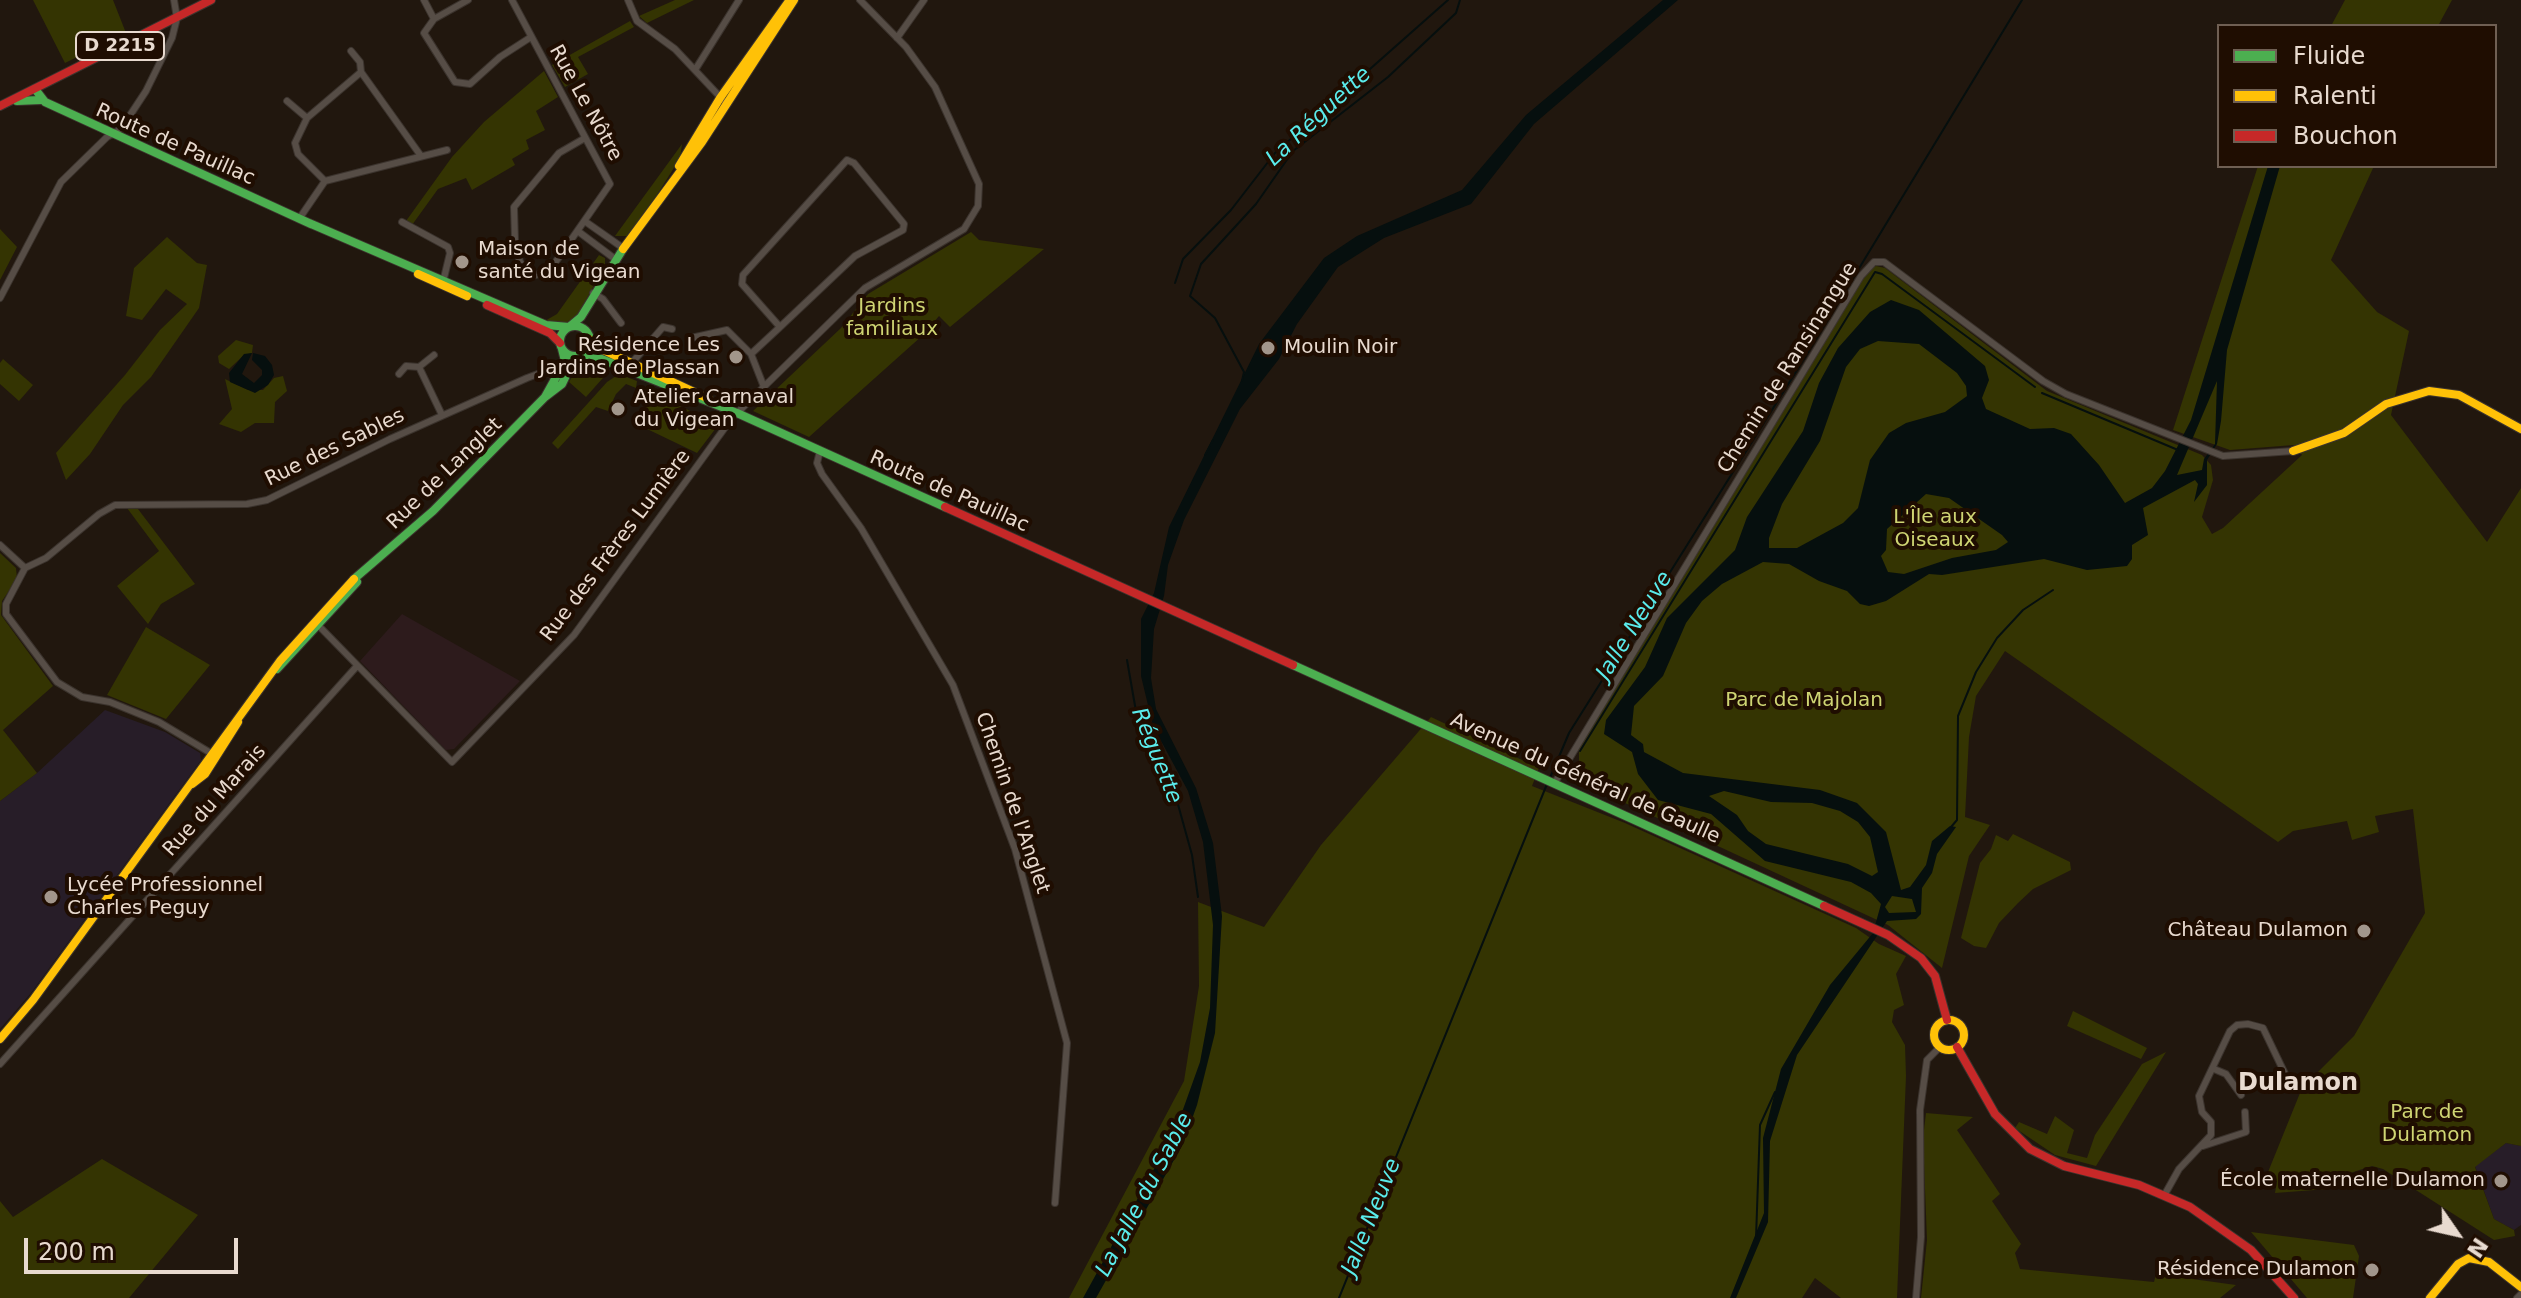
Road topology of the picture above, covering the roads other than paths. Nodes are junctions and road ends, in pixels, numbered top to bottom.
1 (174, 0) edge
2 (211, 0) edge
3 (424, 0) edge
4 (468, 0) edge
5 (512, 0) edge
6 (628, 0) edge
7 (739, 0) edge
8 (792, 0) edge
9 (860, 0) edge
10 (924, 0) edge
11 (454, 3) edge
12 (177, 18) junction
13 (434, 19) junction
14 (531, 37) junction
15 (897, 38) junction
16 (351, 51) dead end
17 (695, 70) junction
18 (361, 72) junction
19 (35, 89) junction
20 (41, 100) junction
21 (287, 101) dead end
22 (724, 101) junction
23 (1, 105) edge
24 (307, 118) junction
25 (111, 134) junction
26 (585, 138) junction
27 (447, 150) dead end
28 (421, 156) junction
29 (325, 181) junction
30 (299, 219) junction
31 (402, 222) dead end
32 (586, 222) junction
33 (579, 232) junction
34 (623, 248) junction
35 (615, 259) junction
36 (443, 282) junction
37 (593, 293) junction
38 (0, 298) edge
39 (588, 307) junction
40 (621, 323) dead end
41 (569, 327) junction
42 (780, 327) junction
43 (672, 329) dead end
44 (588, 335) junction
45 (691, 338) dead end
46 (561, 346) junction
47 (751, 354) junction
48 (434, 355) dead end
49 (580, 355) junction
50 (630, 366) junction
51 (419, 367) junction
52 (399, 374) dead end
53 (558, 377) junction
54 (764, 387) junction
55 (545, 397) junction
56 (737, 413) junction
57 (442, 415) junction
58 (2521, 429) edge
59 (820, 451) junction
60 (2293, 451) joint
61 (0, 545) edge
62 (25, 568) junction
63 (1168, 609) joint
64 (317, 624) junction
65 (357, 666) junction
66 (213, 755) junction
67 (1554, 784) junction
68 (1947, 1020) junction
69 (0, 1039) edge
70 (1940, 1047) junction
71 (1957, 1047) junction
72 (0, 1064) edge
73 (2214, 1069) junction
74 (2286, 1076) dead end
75 (2241, 1095) dead end
76 (2245, 1112) dead end
77 (2199, 1147) junction
78 (2165, 1194) junction
79 (1055, 1203) dead end
80 (2521, 1287) edge
81 (1916, 1298) edge
82 (2294, 1298) edge
83 (2430, 1298) edge

1 - 12 street
2 - 12 main road, D 2215
3 - 13 street
4 - 11 street
5 - 14 street, Rue Le Nôtre
6 - 17 street
7 - 17 street
8 - 22 main road
9 - 15 street
10 - 15 street
11 - 13 street
12 - 19 main road, D 2215
12 - 25 street
13 - 14 street
14 - 26 street, Rue Le Nôtre
15 - 54 street
16 - 18 street
17 - 22 street
18 - 24 street
18 - 28 street
19 - 20 main road
19 - 23 main road, D 2215
20 - 23 main road
20 - 25 main road, Route de Pauillac
21 - 24 street
22 - 34 main road
24 - 29 street
25 - 30 main road, Route de Pauillac
25 - 38 street
26 - 32 street, Rue Le Nôtre
26 - 33 street
27 - 28 street
28 - 29 street
29 - 30 street
30 - 36 main road, Route de Pauillac
31 - 36 street
32 - 33 street
32 - 34 street
33 - 35 street
34 - 35 main road
35 - 37 main road
36 - 41 main road, Route de Pauillac
36 - 46 main road, Route de Pauillac
37 - 39 main road
37 - 40 street
39 - 41 main road
39 - 44 main road
41 - 44 main road
41 - 46 main road
42 - 42 street
42 - 47 street
43 - 50 street
44 - 49 main road
44 - 50 main road, Route de Pauillac
45 - 47 street
46 - 49 main road
46 - 53 main road, Rue de Langlet
47 - 54 street
48 - 51 street
49 - 50 main road, Route de Pauillac
49 - 55 main road, Rue de Langlet
50 - 56 main road, Route de Pauillac
51 - 52 street
51 - 57 street
53 - 55 main road, Rue de Langlet
53 - 57 street, Rue des Sables
54 - 56 street
55 - 64 main road, Rue de Langlet
56 - 59 main road, Route de Pauillac
56 - 65 street, Rue des Frères Lumière
57 - 62 street, Rue des Sables
58 - 60 main road, Chemin de Ransinangue
59 - 63 main road, Route de Pauillac
59 - 79 street, Chemin de l'Anglet
60 - 67 street, Chemin de Ransinangue
61 - 62 street
62 - 66 street
63 - 67 main road, Avenue du Général de Gaulle
64 - 65 street, Rue des Frères Lumière
64 - 66 main road, Rue de Langlet
65 - 72 street, Rue du Marais
66 - 69 main road, Rue de Langlet
67 - 68 main road, Avenue du Général de Gaulle
68 - 70 main road
68 - 71 main road
70 - 71 main road
70 - 81 street
71 - 78 main road
73 - 74 street
73 - 75 street
73 - 77 street
76 - 77 street
77 - 78 street
78 - 82 main road
80 - 83 main road

